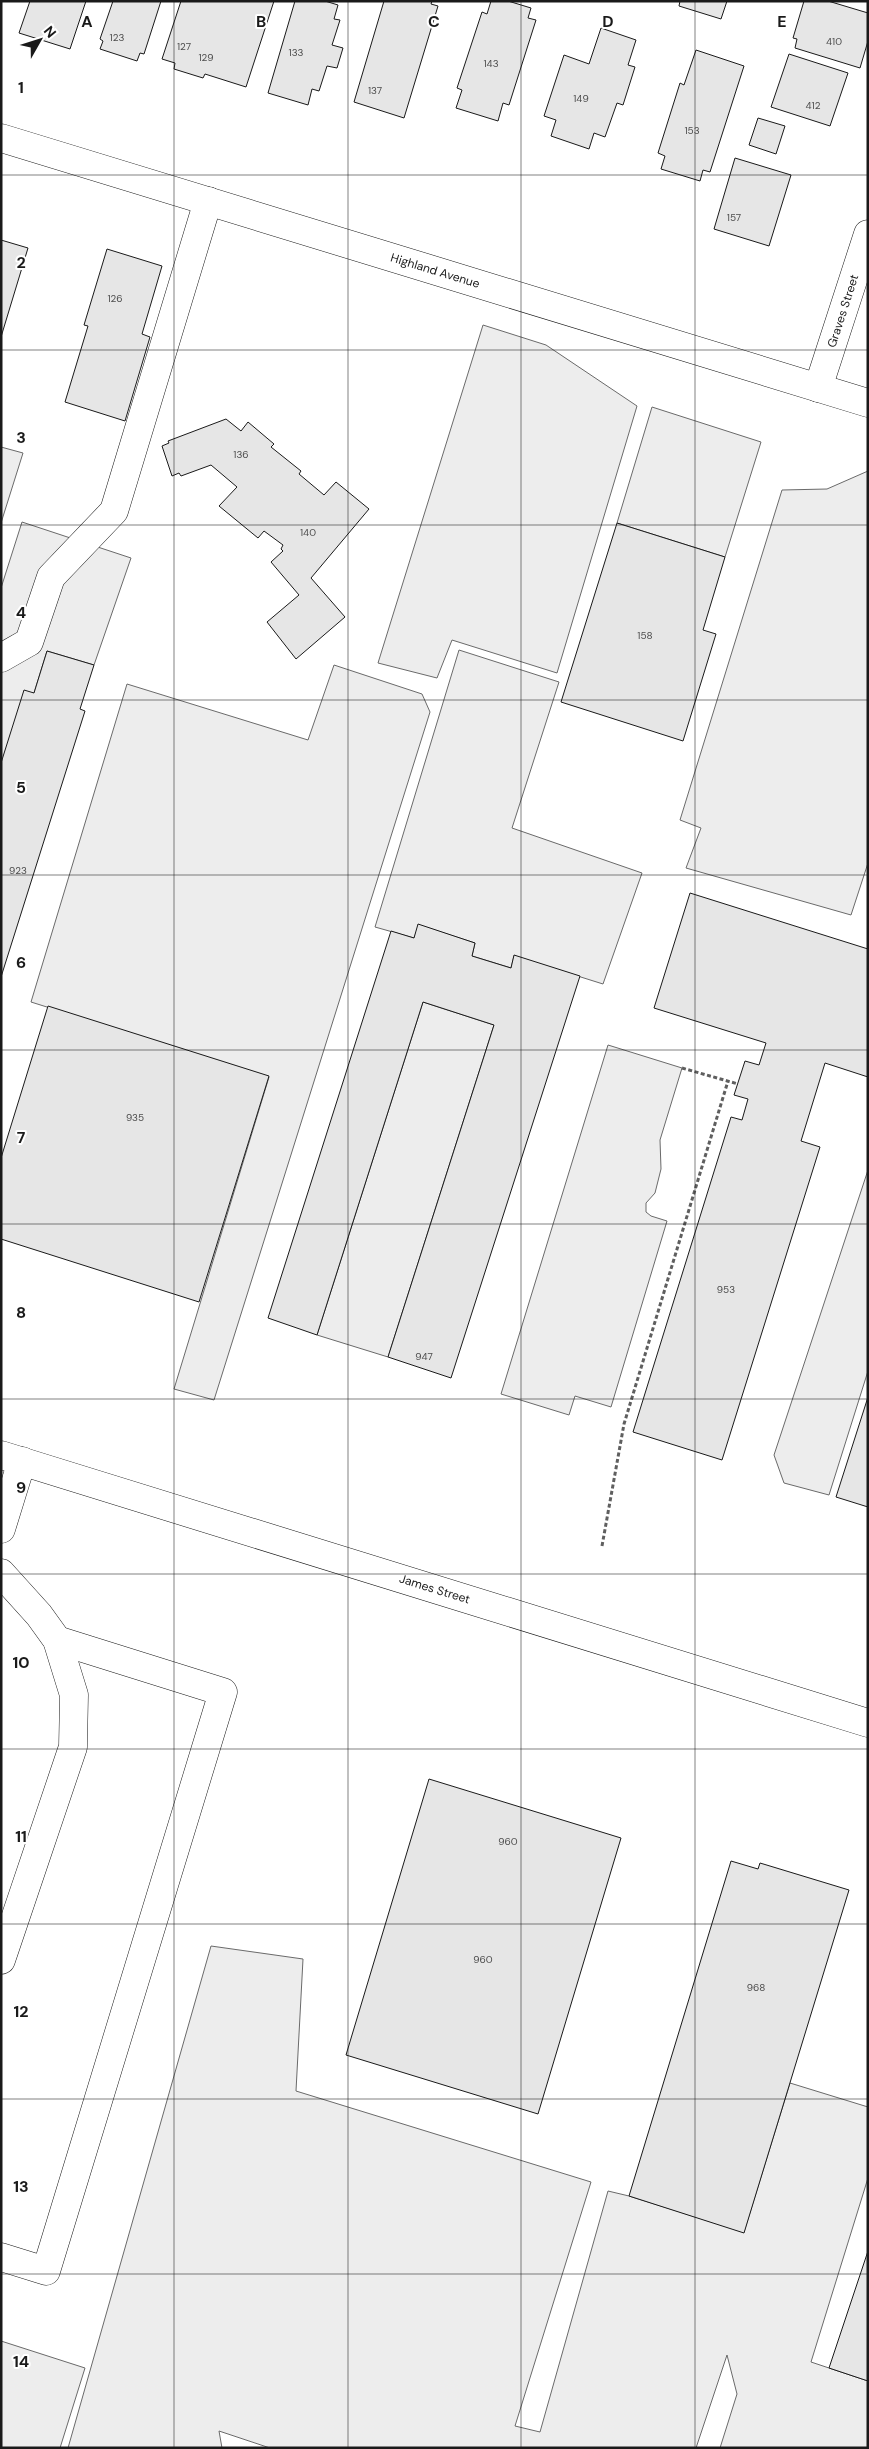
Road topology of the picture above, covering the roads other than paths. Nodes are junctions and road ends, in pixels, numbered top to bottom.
1 (1, 138) edge
2 (208, 201) junction
3 (868, 234) edge
4 (818, 388) junction
5 (868, 403) edge
6 (1, 658) edge
7 (12, 1458) edge
8 (1, 1529) edge
9 (1, 1573) edge
10 (57, 1640) junction
11 (868, 1724) edge
12 (1, 1960) edge
13 (1, 2257) edge

1 - 2 street, Highland Avenue
2 - 4 street, Highland Avenue
2 - 6 street
3 - 4 street, Graves Street
4 - 5 street, Highland Avenue
7 - 8 street
7 - 11 street, James Street
9 - 10 street
10 - 12 street
10 - 13 street

